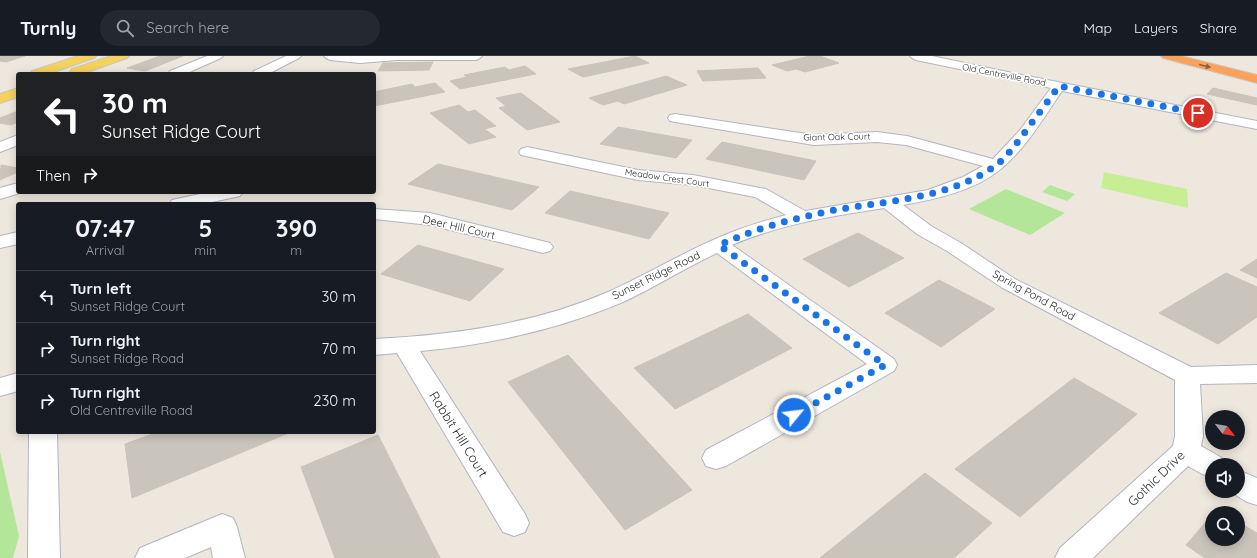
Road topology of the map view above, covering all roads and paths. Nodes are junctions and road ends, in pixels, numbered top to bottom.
1 (90, 56) edge
2 (122, 56) edge
3 (217, 56) edge
4 (295, 56) edge
5 (330, 56) edge
6 (476, 56) edge
7 (916, 56) edge
8 (1167, 56) edge
9 (360, 59) junction
10 (345, 71) dead end
11 (42, 72) edge
12 (77, 72) edge
13 (179, 72) edge
14 (262, 72) edge
15 (1257, 78) edge
16 (16, 81) edge
17 (0, 86) edge
18 (1059, 86) junction
19 (16, 93) edge
20 (0, 99) edge
21 (675, 118) dead end
22 (1257, 125) edge
23 (0, 138) edge
24 (16, 141) edge
25 (16, 141) edge
26 (0, 148) edge
27 (527, 152) dead end
28 (996, 165) junction
29 (16, 189) edge
30 (0, 194) edge
31 (225, 194) edge
32 (187, 202) edge
33 (888, 202) junction
34 (376, 214) edge
35 (804, 216) junction
36 (16, 238) edge
37 (0, 242) edge
38 (719, 245) junction
39 (543, 247) dead end
40 (404, 345) junction
41 (376, 347) edge
42 (1257, 374) edge
43 (1187, 376) junction
44 (16, 383) edge
45 (0, 387) edge
46 (43, 434) edge
47 (1186, 451) junction
48 (716, 458) dead end
49 (1205, 462) edge
50 (1245, 486) edge
51 (1257, 493) edge
52 (514, 523) dead end
53 (44, 558) edge
54 (151, 558) edge
55 (229, 558) edge
56 (1071, 558) edge

1 - 11 main road
2 - 12 main road
3 - 13 street
4 - 14 street
5 - 9 street
6 - 9 street
7 - 18 street, Old Centreville Road
8 -> 15 highway
9 - 10 street
16 - 17 main road
18 - 22 street, Old Centreville Road
18 - 28 street, Sunset Ridge Road
19 - 20 main road
21 - 28 street, Giant Oak Court
23 - 24 street
25 - 26 street
27 - 35 street, Meadow Crest Court
28 - 33 street, Sunset Ridge Road
29 - 30 street
31 - 32 street
33 - 35 street, Sunset Ridge Road
33 - 43 street, Spring Pond Road
34 - 39 street, Deer Hill Court
35 - 38 street, Sunset Ridge Road
36 - 37 street
38 - 40 street, Sunset Ridge Road
38 - 48 street
40 - 41 street, Sunset Ridge Road
40 - 52 street, Rabbit Hill Court
42 - 43 street
43 - 47 street, Gothic Drive
44 - 45 street
46 - 53 street
47 - 49 street
47 - 56 street, Gothic Drive
50 - 51 street
54 - 55 street

